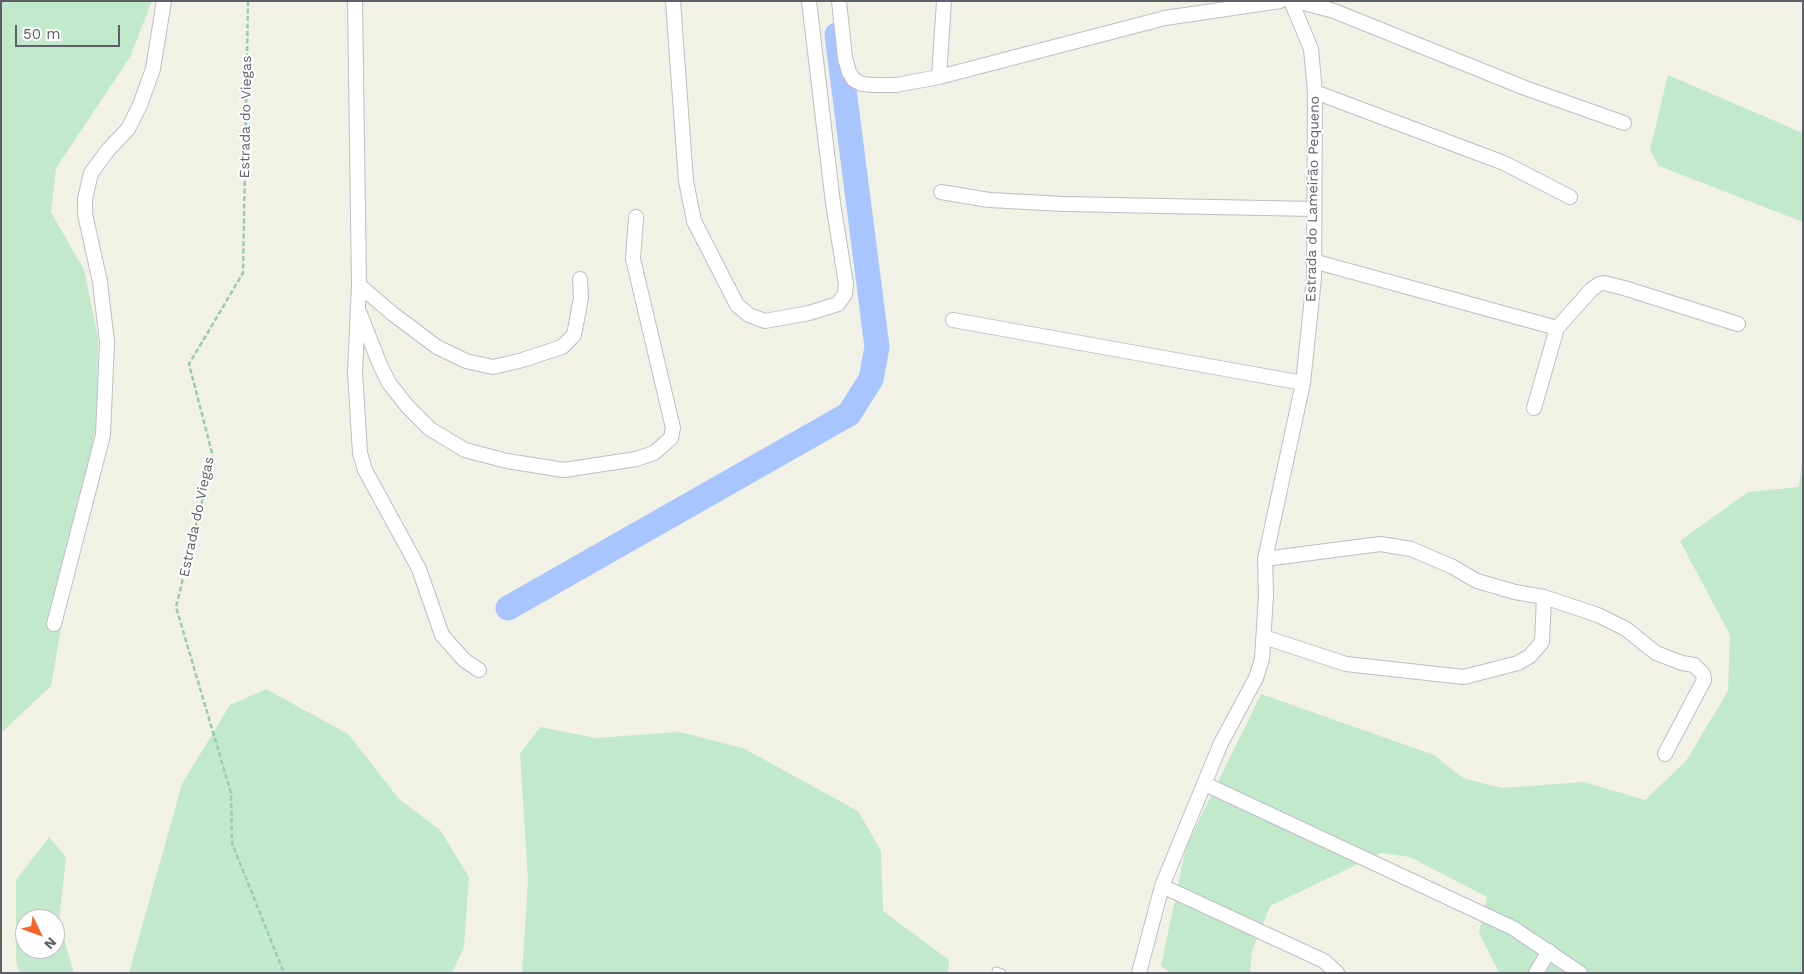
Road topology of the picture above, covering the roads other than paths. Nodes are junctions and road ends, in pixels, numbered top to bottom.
1 (164, 1) edge
2 (355, 1) edge
3 (673, 1) edge
4 (809, 1) edge
5 (839, 1) edge
6 (944, 1) edge
7 (1280, 1) edge
8 (1291, 1) edge
9 (1297, 1) edge
10 (939, 77) junction
11 (1315, 92) junction
12 (1624, 123) dead end
13 (941, 192) dead end
14 (1570, 197) dead end
15 (1314, 209) junction
16 (636, 217) dead end
17 (1313, 261) junction
18 (580, 279) dead end
19 (359, 285) junction
20 (358, 309) junction
21 (953, 320) dead end
22 (1738, 324) dead end
23 (1558, 328) junction
24 (1303, 384) junction
25 (1534, 408) dead end
26 (1265, 559) junction
27 (1544, 597) junction
28 (54, 624) dead end
29 (1264, 637) junction
30 (479, 670) dead end
31 (1665, 754) dead end
32 (1205, 784) junction
33 (1162, 886) junction
34 (1549, 951) junction
35 (1139, 973) edge
36 (1337, 973) edge
37 (1536, 973) edge
38 (1580, 973) edge

1 - 28 street
2 - 19 street
3 - 4 street
5 - 10 street
6 - 10 street
7 - 10 street
8 - 11 street, Estrada do Lameirão Pequeno
9 - 12 street
11 - 14 street
11 - 15 street, Estrada do Lameirão Pequeno
13 - 15 street
15 - 17 street, Estrada do Lameirão Pequeno
16 - 20 street
17 - 23 street
17 - 24 street, Estrada do Lameirão Pequeno
18 - 19 street
19 - 20 street
20 - 30 street
21 - 24 street
22 - 23 street
23 - 25 street
24 - 26 street, Estrada do Lameirão Pequeno
26 - 27 street
26 - 29 street, Estrada do Lameirão Pequeno
27 - 29 street
27 - 31 street
29 - 32 street, Estrada do Lameirão Pequeno
32 - 33 street, Estrada do Lameirão Pequeno
32 - 34 street
33 - 35 street, Estrada do Lameirão Pequeno
33 - 36 street
34 - 37 street
34 - 38 street

